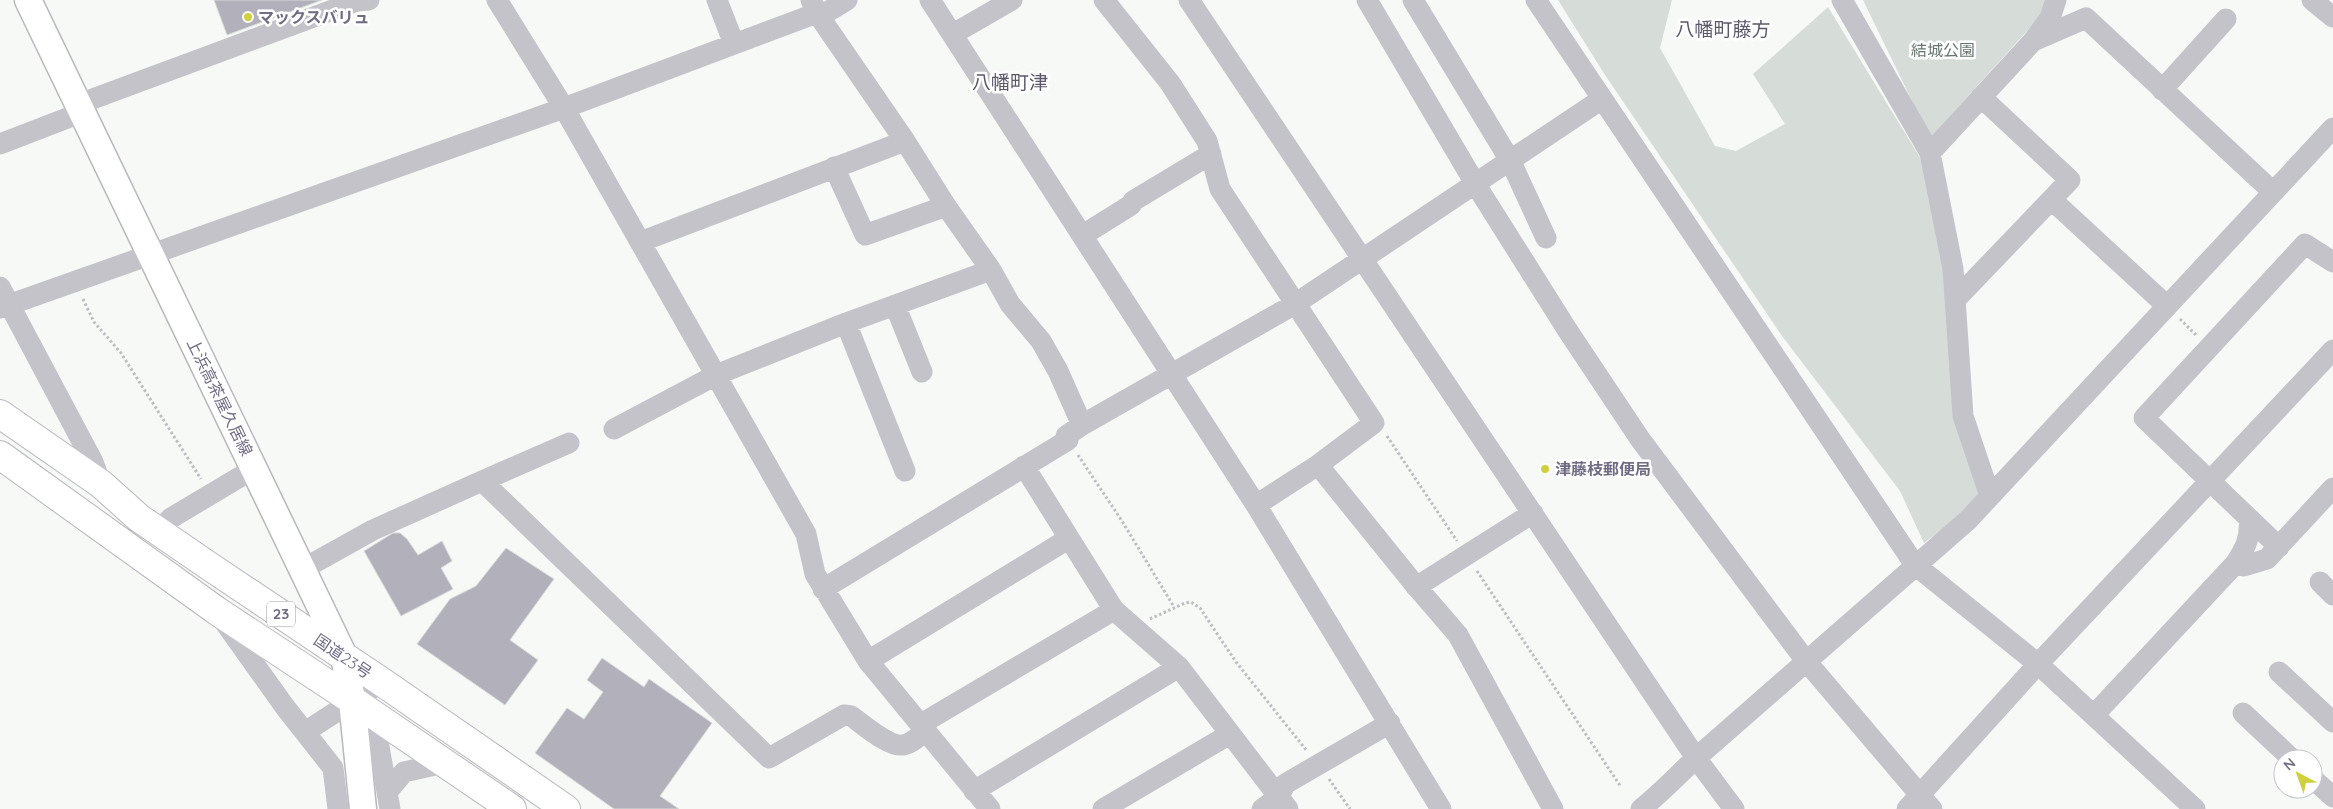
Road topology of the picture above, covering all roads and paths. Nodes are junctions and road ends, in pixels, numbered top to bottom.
1 (28, 0) edge
2 (369, 0) edge
3 (497, 0) edge
4 (717, 0) edge
5 (847, 0) edge
6 (930, 0) edge
7 (1012, 0) edge
8 (1104, 0) edge
9 (1189, 0) edge
10 (1367, 0) edge
11 (1414, 0) edge
12 (1536, 0) edge
13 (1842, 0) edge
14 (2056, 0) edge
15 (2312, 0) edge
16 (816, 10) edge
17 (2333, 17) edge
18 (2226, 19) dead end
19 (953, 34) junction
20 (2033, 41) junction
21 (734, 44) junction
22 (2162, 90) junction
23 (1981, 97) junction
24 (1602, 99) junction
25 (81, 108) junction
26 (564, 108) junction
27 (2333, 128) edge
28 (905, 141) junction
29 (0, 144) edge
30 (1930, 153) junction
31 (1211, 154) junction
32 (1511, 162) junction
33 (834, 167) junction
34 (1476, 185) junction
35 (2273, 192) junction
36 (2052, 200) junction
37 (946, 206) junction
38 (1083, 235) junction
39 (1546, 238) dead end
40 (640, 242) junction
41 (150, 253) junction
42 (1363, 259) junction
43 (2333, 262) edge
44 (991, 270) junction
45 (74, 280) junction
46 (1956, 299) junction
47 (3, 300) edge
48 (1295, 304) junction
49 (894, 305) junction
50 (2167, 306) junction
51 (846, 323) junction
52 (2210, 348) junction
53 (2333, 350) edge
54 (922, 372) dead end
55 (1171, 372) junction
56 (716, 375) junction
57 (0, 414) edge
58 (1374, 423) junction
59 (614, 429) dead end
60 (1072, 433) junction
61 (569, 443) dead end
62 (0, 455) edge
63 (1024, 466) junction
64 (1318, 466) junction
65 (255, 468) junction
66 (905, 471) dead end
67 (482, 481) junction
68 (2211, 481) junction
69 (101, 484) junction
70 (2333, 488) edge
71 (210, 494) junction
72 (1990, 496) junction
73 (1256, 505) junction
74 (1532, 513) junction
75 (2249, 519) junction
76 (158, 531) junction
77 (1068, 539) junction
78 (2279, 547) junction
79 (1467, 555) junction
80 (2235, 564) junction
81 (1915, 566) junction
82 (303, 569) junction
83 (1416, 587) junction
84 (823, 589) junction
85 (1174, 607) junction
86 (1114, 610) junction
87 (217, 612) junction
88 (1134, 628) junction
89 (344, 656) junction
90 (868, 661) junction
91 (1806, 661) junction
92 (2038, 664) junction
93 (1179, 667) junction
94 (2279, 672) dead end
95 (382, 682) junction
96 (352, 700) junction
97 (2243, 713) dead end
98 (2094, 716) junction
99 (2333, 722) edge
100 (1390, 723) junction
101 (924, 728) junction
102 (306, 732) junction
103 (1230, 734) junction
104 (2281, 749) edge
105 (1696, 758) junction
106 (444, 763) junction
107 (1318, 765) junction
108 (1621, 787) dead end
109 (2323, 788) edge
110 (974, 791) junction
111 (2333, 797) edge
112 (389, 800) edge
113 (1920, 804) edge
114 (1277, 805) edge
115 (338, 809) edge
116 (363, 809) edge
117 (512, 809) edge
118 (566, 809) edge
119 (990, 809) edge
120 (1103, 809) edge
121 (1350, 809) edge
122 (1441, 809) edge
123 (1553, 809) edge
124 (1641, 809) edge
125 (1734, 809) edge
126 (2195, 809) edge

1 - 25 main road, 上浜高茶屋久居線
2 - 25 street
3 - 26 street
4 - 21 street
5 - 16 street
6 - 19 street
7 - 19 street
8 - 31 street
9 - 42 street
10 - 34 street
11 - 32 street
12 - 24 street
13 - 30 street
14 - 20 street
15 - 17 street
16 - 21 street
16 - 28 street
18 - 22 street
19 - 38 street
20 - 22 street
20 - 23 street
21 - 26 street
22 - 35 street
23 - 30 street
23 - 36 street
24 - 32 street
24 - 81 street
25 - 29 street
25 - 41 main road, 上浜高茶屋久居線
26 - 40 street
26 - 41 street
27 - 35 street
28 - 33 street
28 - 37 street
30 - 46 street
31 - 38 street
31 - 48 street
32 - 34 street
32 - 39 street
33 - 37 street
33 - 40 street
34 - 42 street
34 - 91 street
35 - 50 street
36 - 46 street
36 - 50 street
37 - 44 street
38 - 55 street
40 - 56 street
41 - 45 street
41 - 65 main road, 上浜高茶屋久居線
42 - 48 street
42 - 74 street
43 - 52 street
44 - 49 street
44 - 60 street
45 - 47 street
45 - 71 path
46 - 72 street
47 - 69 street
48 - 55 street
48 - 58 street
49 - 51 street
49 - 54 street
50 - 52 path
50 - 72 street
51 - 56 street
51 - 66 street
52 - 68 street
53 - 68 street
55 - 60 street
55 - 73 street
56 - 59 street
56 - 84 street
57 - 69 highway, 国道23号 / 23
58 - 64 street
58 - 79 path
60 - 63 street
60 - 85 path
61 - 67 street
62 - 87 highway, 国道23号 / 23
63 - 77 street
63 - 84 street
64 - 73 street
64 - 83 street
65 - 71 street
65 - 82 main road, 上浜高茶屋久居線
67 - 82 street
67 - 101 street
68 - 75 street
68 - 92 street
69 - 76 highway, 国道23号 / 23
70 - 78 street
71 - 76 street
72 - 81 street
73 - 100 street
74 - 79 street
74 - 105 street
75 - 78 street
75 - 80 street
76 - 89 highway, 国道23号 / 23
77 - 86 street
77 - 90 street
78 - 80 street
79 - 83 street
79 - 108 path
80 - 98 street
81 - 91 street
81 - 92 street
82 - 89 main road, 上浜高茶屋久居線
83 - 123 street
84 - 90 street
85 - 88 path
85 - 107 path
86 - 88 street
86 - 101 street
87 - 96 highway, 国道23号 / 23
87 - 102 street
88 - 93 street
89 - 95 highway, 国道23号 / 23
89 - 96 main road, 上浜高茶屋久居線
90 - 101 street
91 - 105 street
91 - 113 street
92 - 98 street
92 - 113 street
93 - 103 street
93 - 110 street
94 - 99 street
95 - 96 street
95 - 118 highway, 国道23号 / 23
96 - 102 street
96 - 106 highway, 国道23号 / 23
96 - 112 street
96 - 116 main road, 上浜高茶屋久居線
97 - 104 street
98 - 126 street
100 - 107 street
100 - 122 street
101 - 110 street
102 - 115 street
103 - 114 street
103 - 120 street
105 - 124 street
105 - 125 street
106 - 112 street
106 - 117 highway, 国道23号 / 23
107 - 114 street
107 - 121 path
109 - 111 street
110 - 119 street

